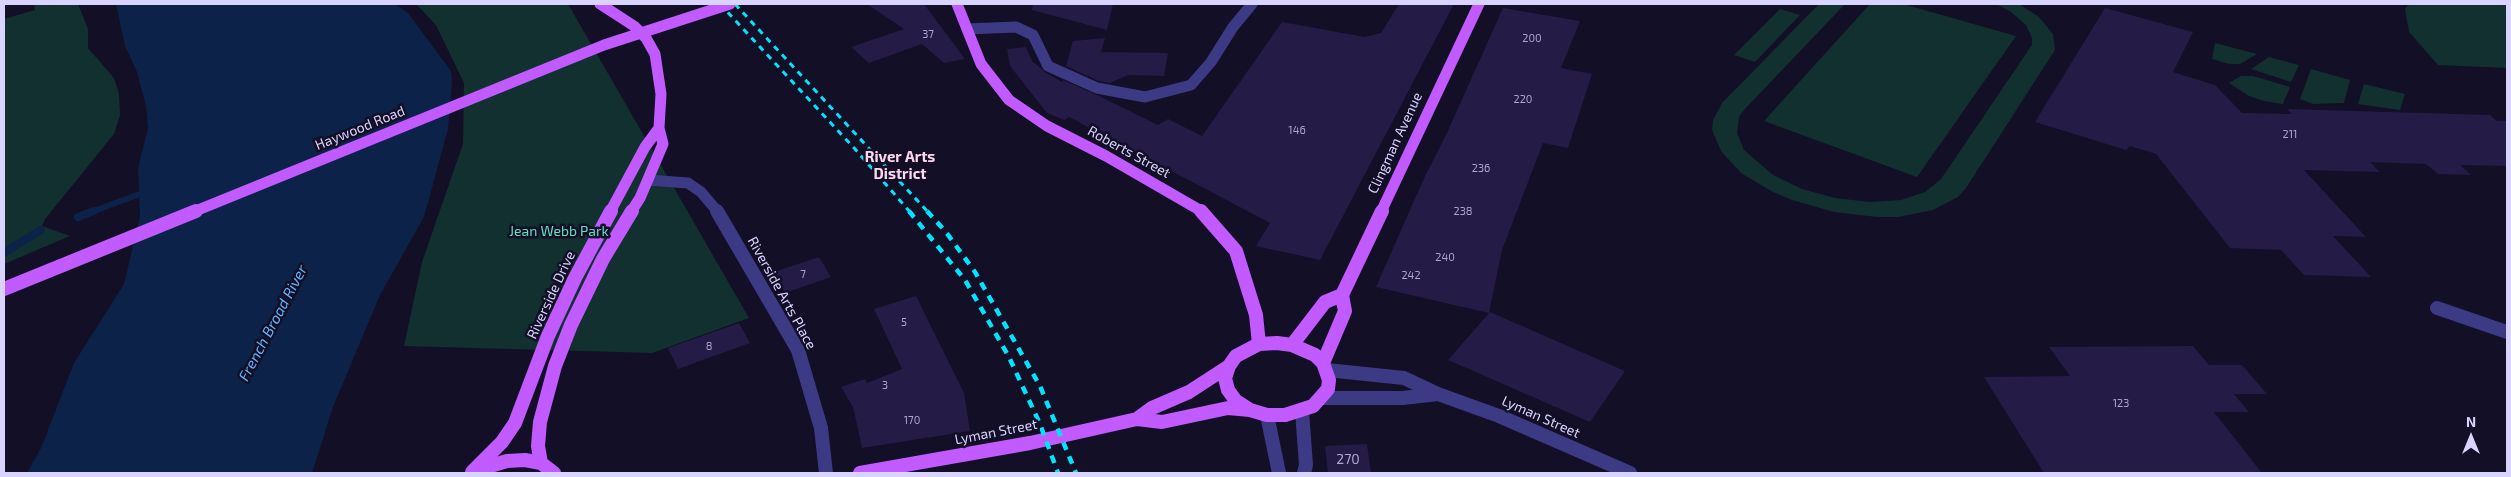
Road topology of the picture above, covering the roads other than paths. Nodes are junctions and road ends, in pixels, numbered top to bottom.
1 (600, 4) edge
2 (730, 4) edge
3 (957, 4) edge
4 (1252, 4) edge
5 (1479, 4) edge
6 (967, 29) junction
7 (659, 128) junction
8 (648, 180) junction
9 (4, 289) edge
10 (1342, 295) junction
11 (2436, 308) dead end
12 (2507, 332) edge
13 (1259, 344) junction
14 (1292, 345) junction
15 (1229, 366) junction
16 (1325, 366) junction
17 (1438, 394) junction
18 (1322, 398) junction
19 (1250, 410) junction
20 (1302, 411) junction
21 (1267, 415) junction
22 (1137, 419) junction
23 (551, 470) edge
24 (471, 473) edge
25 (826, 473) edge
26 (860, 473) edge
27 (1279, 473) edge
28 (1304, 473) edge
29 (1630, 473) edge

1 - 7 main road
2 - 9 main road, Haywood Road, bridge
3 - 6 main road, Roberts Street
4 - 6 street
5 - 10 main road, Clingman Avenue
6 - 13 main road, Roberts Street
7 - 8 main road
7 - 24 main road, Riverside Drive
8 - 23 main road
8 - 25 street, Riverside Arts Place
10 - 14 main road
10 - 16 main road, Clingman Avenue
11 - 12 street
13 - 14 main road
13 - 15 main road
14 - 16 main road
15 - 19 main road
15 - 22 main road, Lyman Street
16 - 17 street, Lyman Street
16 - 18 main road
17 - 18 street, Lyman Street
17 - 29 street, Lyman Street
18 - 20 main road
19 - 21 main road
19 - 22 main road, Lyman Street
20 - 21 main road
20 - 28 street
21 - 27 street
22 - 26 main road, Lyman Street
23 - 24 main road

